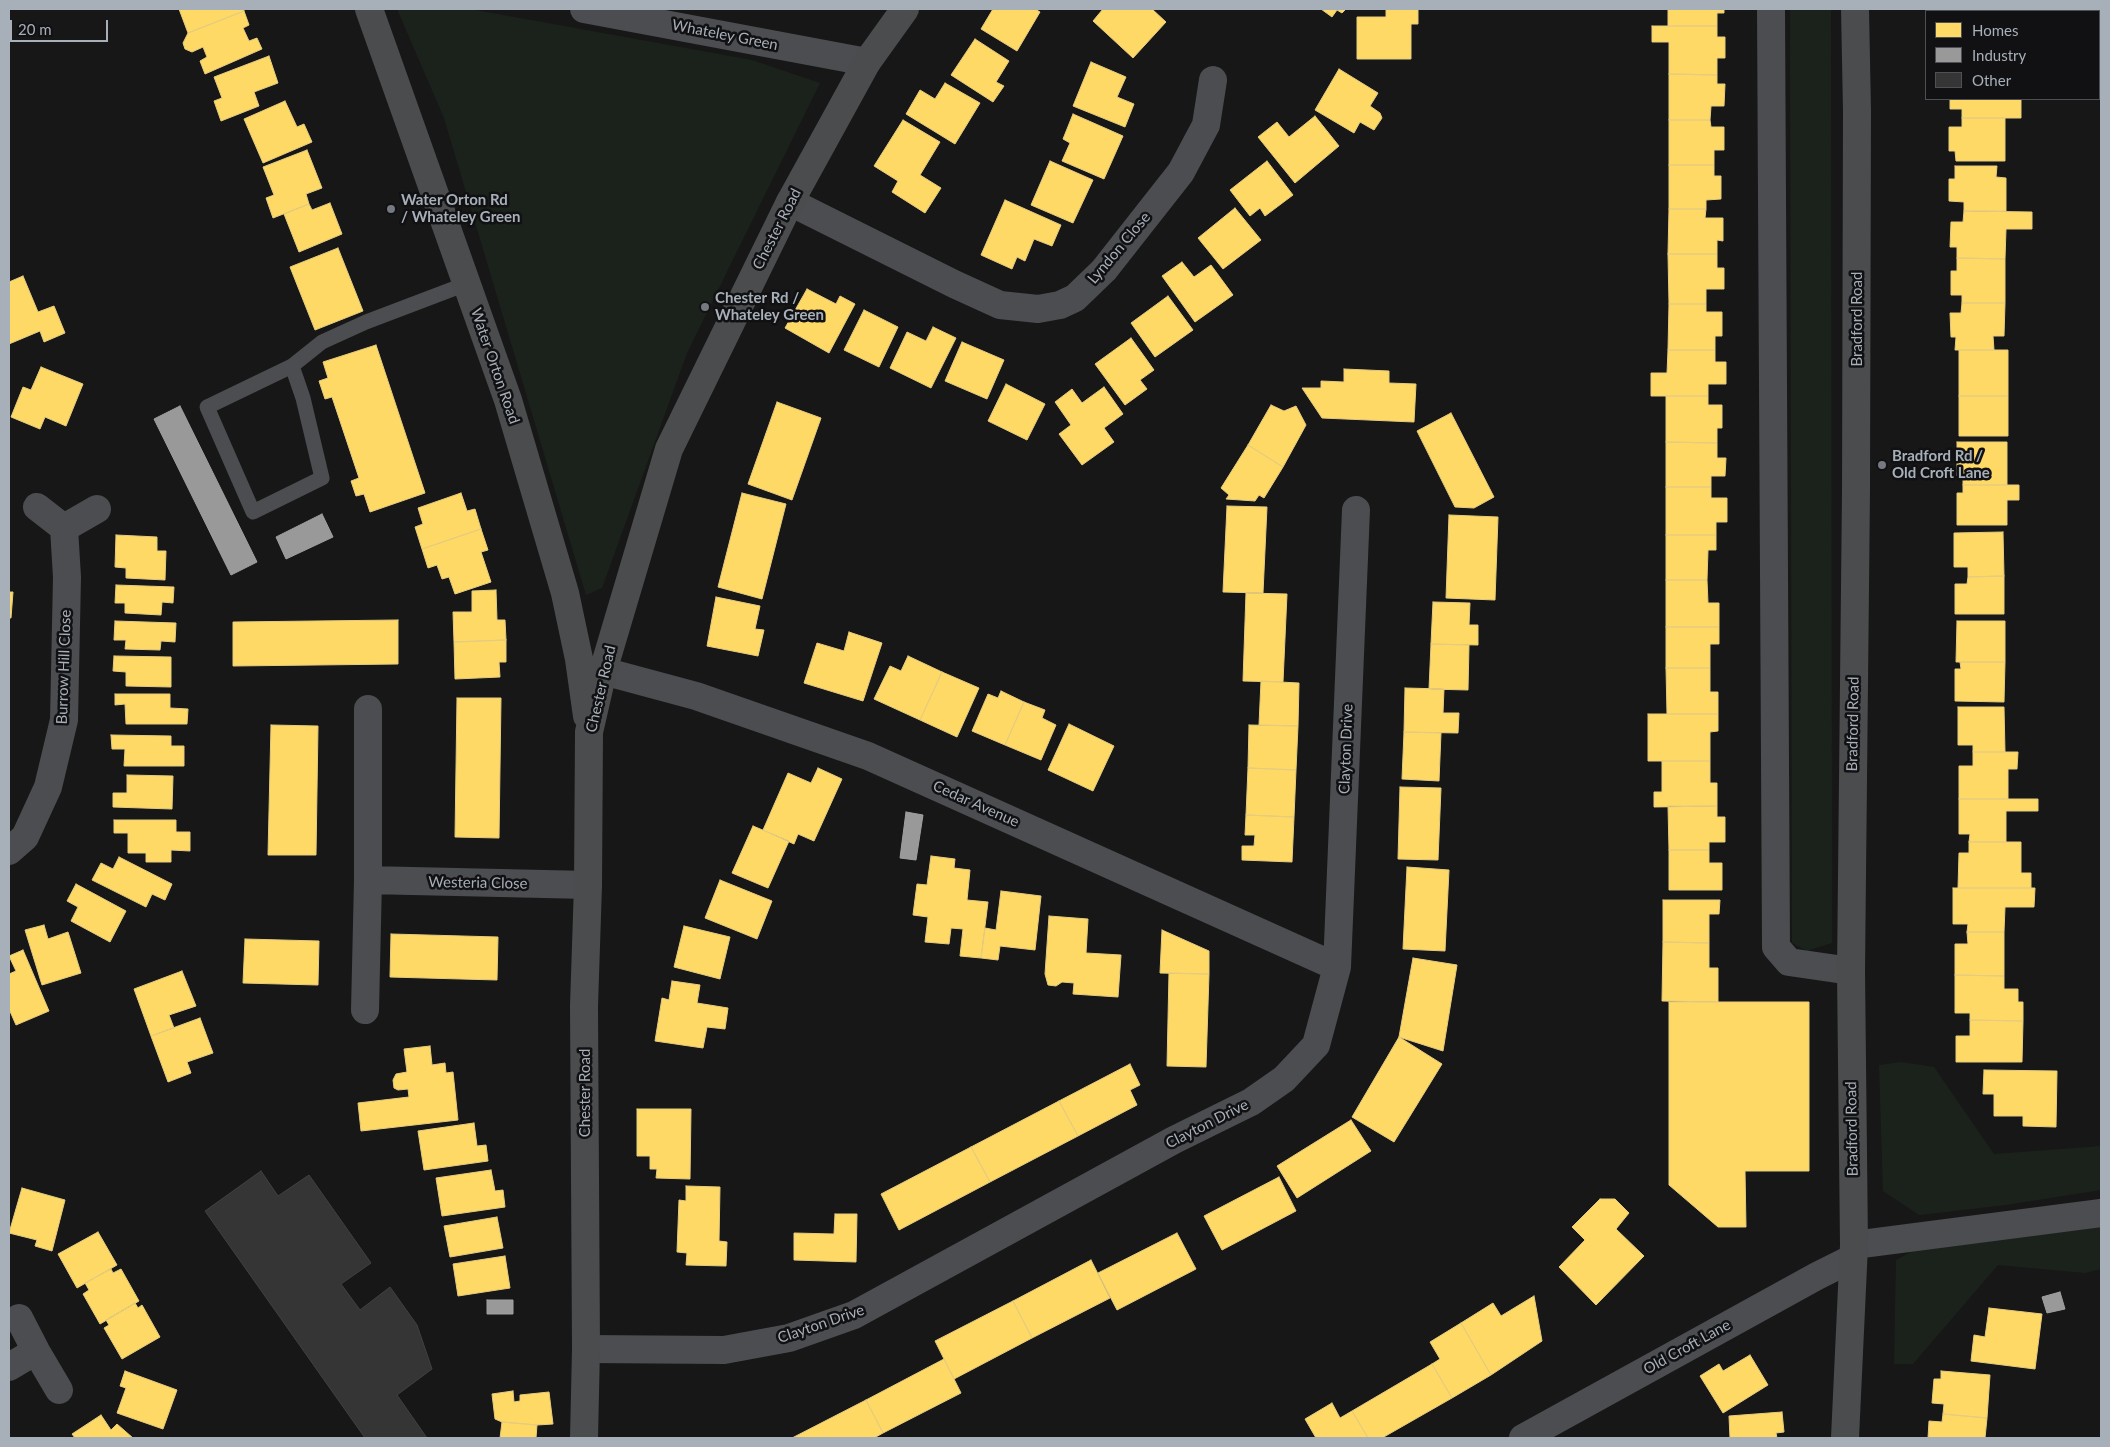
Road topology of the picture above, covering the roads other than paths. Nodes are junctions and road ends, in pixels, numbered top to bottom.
1 (369, 9) edge
2 (584, 9) edge
3 (905, 9) edge
4 (1770, 9) edge
5 (1855, 9) edge
6 (867, 62) junction
7 (1213, 80) dead end
8 (790, 202) junction
9 (466, 284) junction
10 (292, 366) junction
11 (37, 507) dead end
12 (97, 509) dead end
13 (1356, 510) dead end
14 (64, 528) junction
15 (603, 671) junction
16 (368, 709) dead end
17 (589, 732) junction
18 (9, 851) edge
19 (368, 880) junction
20 (588, 886) junction
21 (1337, 966) junction
22 (1851, 971) junction
23 (365, 1010) dead end
24 (2101, 1213) edge
25 (1853, 1252) junction
26 (19, 1318) dead end
27 (586, 1349) junction
28 (36, 1351) junction
29 (9, 1367) edge
30 (59, 1390) dead end
31 (584, 1438) edge
32 (1523, 1438) edge
33 (1844, 1438) edge

1 - 9 main road, Water Orton Road
2 - 6 street, Whateley Green
3 - 6 main road, Chester Road
4 - 22 street
5 - 22 main road, Bradford Road
6 - 8 main road, Chester Road
7 - 8 street, Lyndon Close
8 - 15 main road, Chester Road
9 - 10 lane
9 - 17 main road, Water Orton Road
10 - 10 lane
11 - 14 street
12 - 14 street
13 - 21 street, Clayton Drive
14 - 18 street, Burrow Hill Close
15 - 17 main road, Chester Road
15 - 21 street, Cedar Avenue
16 - 19 street
17 - 20 main road, Chester Road
19 - 20 street, Westeria Close
19 - 23 street
20 - 27 main road, Chester Road
21 - 27 street, Clayton Drive
22 - 25 main road, Bradford Road
24 - 25 street, Old Croft Lane
25 - 32 street, Old Croft Lane
25 - 33 main road, Bradford Road
26 - 28 street
27 - 31 main road, Chester Road
28 - 29 street
28 - 30 street

